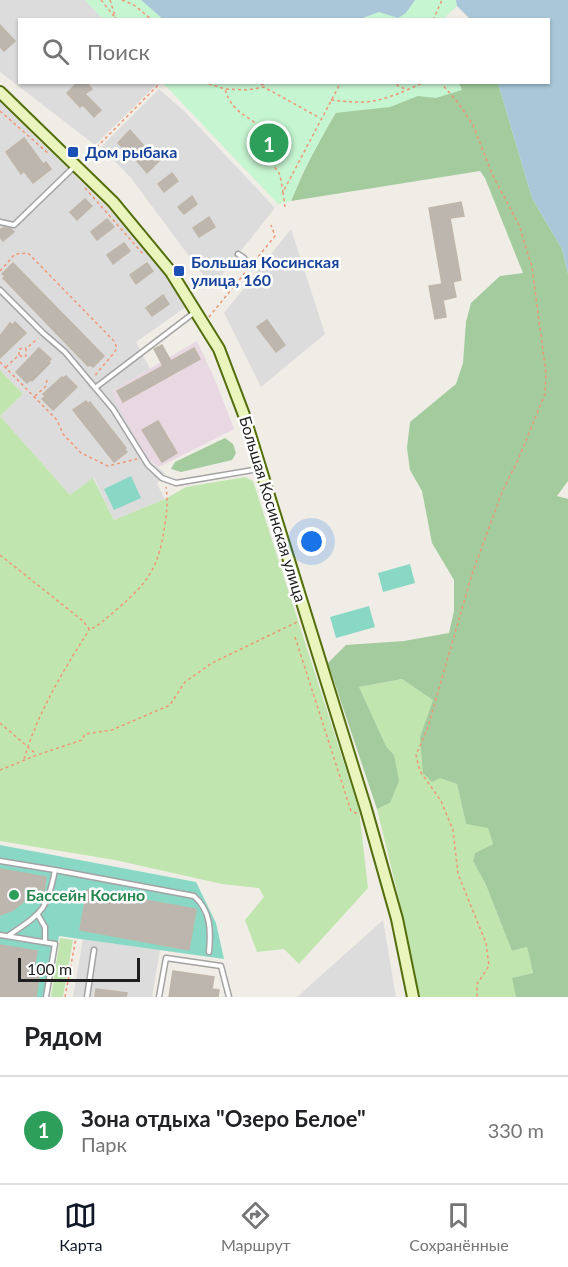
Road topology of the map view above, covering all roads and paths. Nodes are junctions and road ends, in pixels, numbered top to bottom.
1 (101, 0) edge
2 (110, 0) edge
3 (122, 0) edge
4 (442, 1) edge
5 (115, 18) edge
6 (116, 18) edge
7 (150, 18) edge
8 (434, 18) edge
9 (159, 84) edge
10 (209, 84) edge
11 (263, 84) edge
12 (340, 84) edge
13 (395, 84) edge
14 (420, 84) edge
15 (442, 84) edge
16 (258, 86) junction
17 (225, 89) junction
18 (407, 90) junction
19 (0, 92) edge
20 (330, 100) junction
21 (0, 111) edge
22 (321, 118) junction
23 (49, 154) dead end
24 (76, 166) junction
25 (83, 186) dead end
26 (284, 192) junction
27 (285, 207) dead end
28 (0, 222) edge
29 (271, 225) dead end
30 (238, 254) dead end
31 (146, 258) dead end
32 (244, 258) dead end
33 (0, 271) edge
34 (0, 290) edge
35 (196, 311) junction
36 (209, 318) dead end
37 (43, 333) junction
38 (26, 349) junction
39 (19, 355) junction
40 (0, 362) edge
41 (6, 368) junction
42 (47, 379) dead end
43 (91, 382) junction
44 (95, 388) junction
45 (34, 397) junction
46 (144, 458) junction
47 (260, 468) junction
48 (165, 479) junction
49 (0, 555) edge
50 (306, 617) junction
51 (90, 630) junction
52 (295, 637) dead end
53 (0, 723) edge
54 (28, 747) junction
55 (37, 755) junction
56 (24, 760) junction
57 (0, 770) edge
58 (365, 816) dead end
59 (0, 861) edge
60 (55, 870) junction
61 (38, 915) junction
62 (0, 935) edge
63 (8, 936) junction
64 (76, 938) dead end
65 (45, 942) junction
66 (94, 950) dead end
67 (209, 952) dead end
68 (46, 997) edge
69 (65, 997) edge
70 (87, 997) edge
71 (159, 997) edge
72 (229, 997) edge
73 (413, 997) edge
74 (476, 997) edge

1 - 5 path
2 - 6 path
3 - 7 path
4 - 8 path
9 - 24 path
10 - 17 path
11 - 16 path
12 - 20 path
13 - 18 path
14 - 18 path
15 - 74 path
16 - 17 path
16 - 22 path
17 - 26 path
18 - 20 path
19 - 24 street, Большая Косинская улица
20 - 22 path
21 - 23 path
22 - 26 path
24 - 28 lane
24 - 35 street, Большая Косинская улица
25 - 31 path
26 - 27 path
29 - 36 path
30 - 32 lane
33 - 43 path
34 - 37 lane
35 - 44 lane
35 - 47 street, Большая Косинская улица
37 - 38 path
37 - 43 lane
38 - 39 path
38 - 39 path
39 - 41 path
40 - 41 path
41 - 45 path
42 - 45 path
43 - 44 lane
44 - 46 lane
45 - 46 path
46 - 48 lane
47 - 48 lane
47 - 50 street, Большая Косинская улица
48 - 51 path
49 - 51 path
50 - 55 path
50 - 73 street, Большая Косинская улица
51 - 54 path
52 - 58 path
53 - 54 path
54 - 55 path
54 - 56 path
55 - 56 path
56 - 57 path
59 - 60 lane
60 - 61 lane
60 - 67 lane
61 - 63 lane
61 - 65 lane
62 - 63 lane
63 - 65 lane
64 - 69 path
65 - 68 lane
66 - 70 lane
71 - 72 lane

